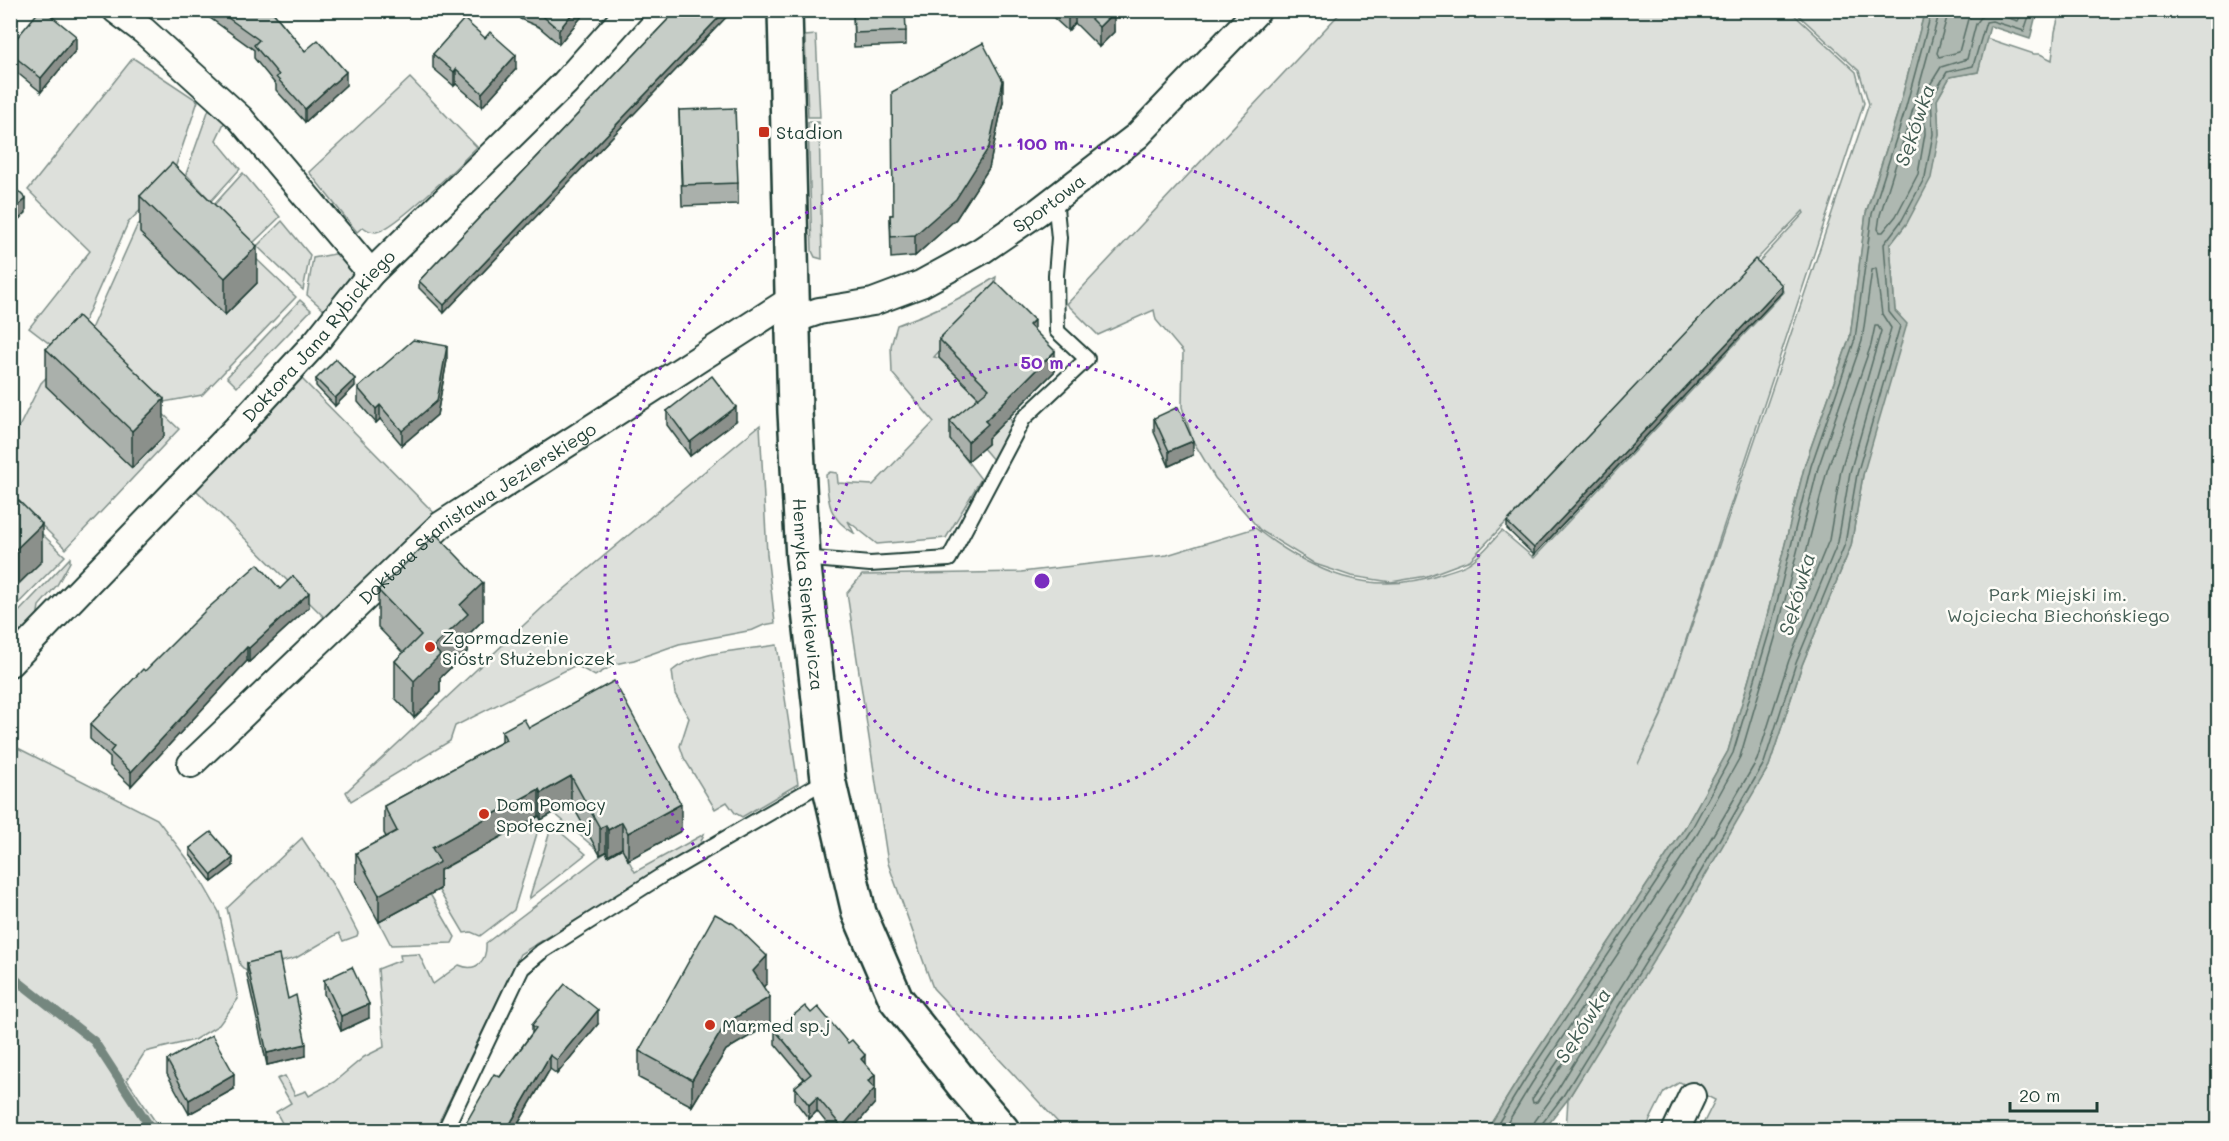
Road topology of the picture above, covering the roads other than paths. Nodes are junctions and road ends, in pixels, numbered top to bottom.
1 (116, 10) edge
2 (630, 10) edge
3 (785, 10) edge
4 (1258, 10) edge
5 (1055, 198) junction
6 (371, 273) junction
7 (793, 310) junction
8 (803, 558) junction
9 (10, 663) edge
10 (191, 764) dead end
11 (828, 779) junction
12 (1692, 1095) dead end
13 (445, 1131) edge
14 (1002, 1131) edge
15 (1676, 1131) edge

1 - 6 street
2 - 6 street, Doktora Jana Rybickiego
3 - 7 main road, Henryka Sienkiewicza
4 - 5 street, Sportowa
5 - 7 street, Sportowa
5 - 8 lane
6 - 9 street, Doktora Jana Rybickiego
7 - 8 main road, Henryka Sienkiewicza
7 - 10 street, Doktora Stanisława Jezierskiego
8 - 11 main road, Henryka Sienkiewicza
11 - 13 lane
11 - 14 main road, Henryka Sienkiewicza
12 - 15 street

